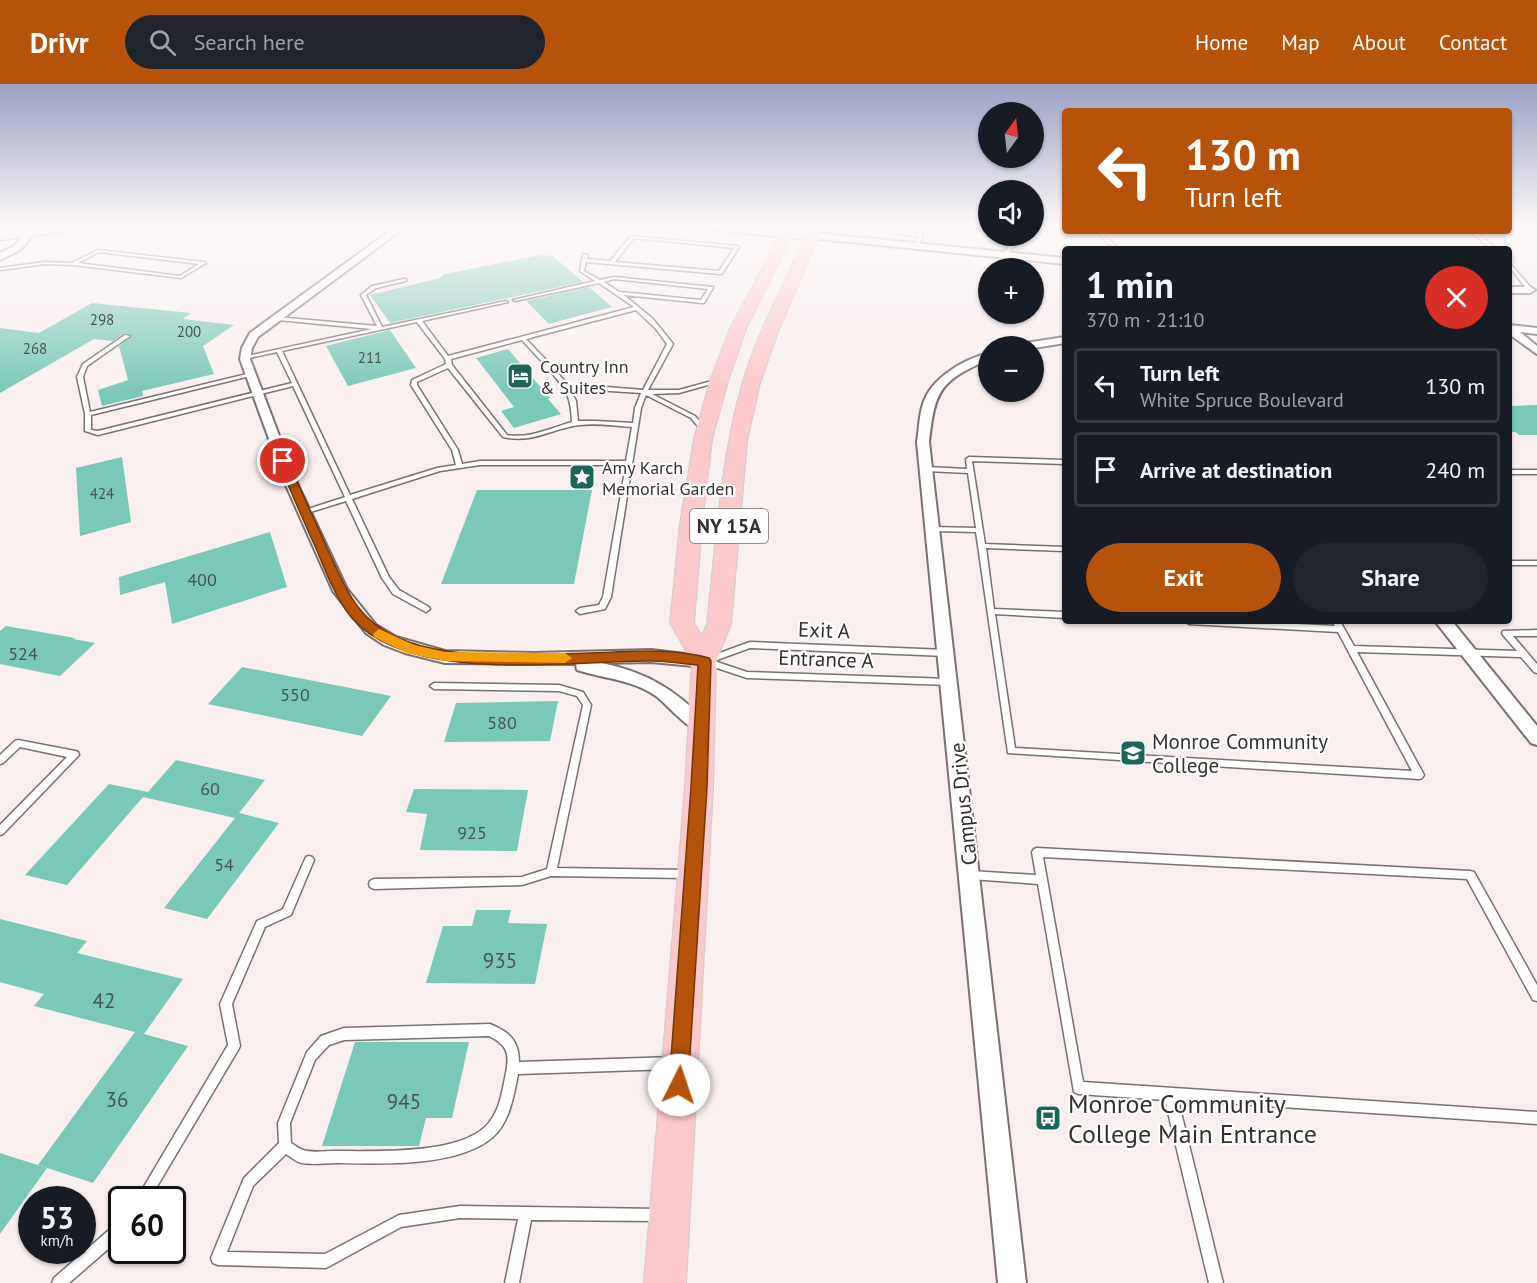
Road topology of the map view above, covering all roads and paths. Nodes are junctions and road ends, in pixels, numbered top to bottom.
1 (328, 281) edge
2 (400, 281) edge
3 (592, 281) edge
4 (598, 281) edge
5 (643, 281) edge
6 (715, 281) edge
7 (763, 281) edge
8 (793, 281) edge
9 (1523, 281) edge
10 (711, 288) junction
11 (1512, 290) edge
12 (1530, 290) joint
13 (618, 293) junction
14 (515, 300) dead end
15 (506, 302) dead end
16 (637, 308) junction
17 (278, 318) junction
18 (418, 320) junction
19 (380, 328) junction
20 (1512, 329) edge
21 (1512, 331) edge
22 (1537, 331) edge
23 (127, 336) dead end
24 (523, 338) junction
25 (1062, 340) edge
26 (1044, 343) edge
27 (279, 350) junction
28 (1537, 351) edge
29 (245, 357) junction
30 (447, 358) junction
31 (978, 361) edge
32 (545, 362) dead end
33 (449, 365) junction
34 (554, 372) dead end
35 (250, 375) junction
36 (719, 381) junction
37 (295, 384) junction
38 (569, 388) junction
39 (644, 392) junction
40 (258, 394) junction
41 (88, 414) junction
42 (575, 424) junction
43 (635, 425) junction
44 (705, 432) junction
45 (1062, 462) edge
46 (629, 463) junction
47 (460, 466) junction
48 (927, 469) junction
49 (971, 471) junction
50 (1512, 472) edge
51 (1537, 472) edge
52 (350, 498) junction
53 (304, 512) junction
54 (933, 529) junction
55 (980, 530) junction
56 (982, 546) junction
57 (1062, 549) edge
58 (1512, 563) edge
59 (1537, 563) edge
60 (426, 609) dead end
61 (580, 611) dead end
62 (991, 611) junction
63 (1062, 615) edge
64 (1301, 624) edge
65 (1445, 624) edge
66 (1338, 625) edge
67 (1537, 633) edge
68 (1351, 649) junction
69 (946, 653) junction
70 (1469, 653) junction
71 (1523, 654) junction
72 (534, 659) junction
73 (704, 661) junction
74 (1537, 670) edge
75 (949, 682) junction
76 (434, 686) dead end
77 (701, 727) junction
78 (1537, 738) edge
79 (0, 760) edge
80 (0, 831) edge
81 (309, 860) dead end
82 (551, 872) junction
83 (693, 874) junction
84 (971, 875) junction
85 (1042, 880) junction
86 (374, 884) dead end
87 (1537, 996) edge
88 (680, 1063) junction
89 (513, 1068) junction
90 (1170, 1094) junction
91 (1537, 1118) edge
92 (285, 1146) junction
93 (150, 1186) edge
94 (526, 1213) junction
95 (670, 1215) junction
96 (108, 1240) edge
97 (59, 1283) edge
98 (512, 1283) edge
99 (665, 1283) edge
100 (1012, 1283) edge
101 (1216, 1283) edge

1 - 17 street
2 - 19 lane
3 - 14 lane
4 - 13 lane
5 - 10 lane
6 - 10 lane
7 - 36 main road, NY 15A
8 - 73 main road, NY 15A
9 - 12 lane
10 - 13 lane
11 - 12 street
13 - 16 lane
15 - 18 lane
16 - 24 lane
16 - 39 lane
17 - 19 lane
17 - 29 street
18 - 19 lane
18 - 30 lane
19 - 27 lane
20 - 22 street
21 - 28 street
23 - 41 lane
24 - 30 lane
24 - 32 lane
25 - 26 street
27 - 29 lane
27 - 37 lane
29 - 35 street
30 - 33 lane
31 - 48 street, Campus Drive
33 - 42 lane
33 - 47 lane
34 - 38 lane
35 - 40 street
35 - 41 lane
36 - 39 lane
36 - 44 main road, NY 15A
37 - 40 lane
37 - 52 lane
38 - 39 lane
38 - 42 lane
39 - 43 lane
39 - 44 lane
40 - 41 lane
40 - 53 street
42 - 43 lane
43 - 46 lane
44 - 73 main road, NY 15A
45 - 49 lane
46 - 47 lane
46 - 61 lane
47 - 52 lane
48 - 49 lane
48 - 54 street, Campus Drive
49 - 55 lane
50 - 51 lane
52 - 53 lane
52 - 60 lane
53 - 72 street
54 - 55 lane
54 - 69 street, Campus Drive
55 - 56 lane
56 - 57 lane
56 - 62 lane
58 - 59 lane
62 - 63 lane
62 - 68 lane
64 - 66 lane
65 - 70 street
66 - 68 lane
67 - 71 lane
68 - 70 lane
69 - 73 lane, Exit A
69 - 75 street, Campus Drive
70 - 71 lane
70 - 78 street
71 - 74 lane
72 - 73 street
72 - 77 street
73 - 75 lane, Entrance A
73 - 77 main road, NY 15A
75 - 84 street, Campus Drive
76 - 82 lane
77 - 83 main road, NY 15A
79 - 80 lane
81 - 93 lane
82 - 83 lane
82 - 86 lane
83 - 88 main road, NY 15A
84 - 85 lane
84 - 100 street, Campus Drive
85 - 87 lane
85 - 90 lane
88 - 89 lane
88 - 95 main road, NY 15A
89 - 92 lane
89 - 92 lane
90 - 91 lane
90 - 101 lane
92 - 94 lane
94 - 95 lane
94 - 98 lane
95 - 99 main road, NY 15A
96 - 97 lane

